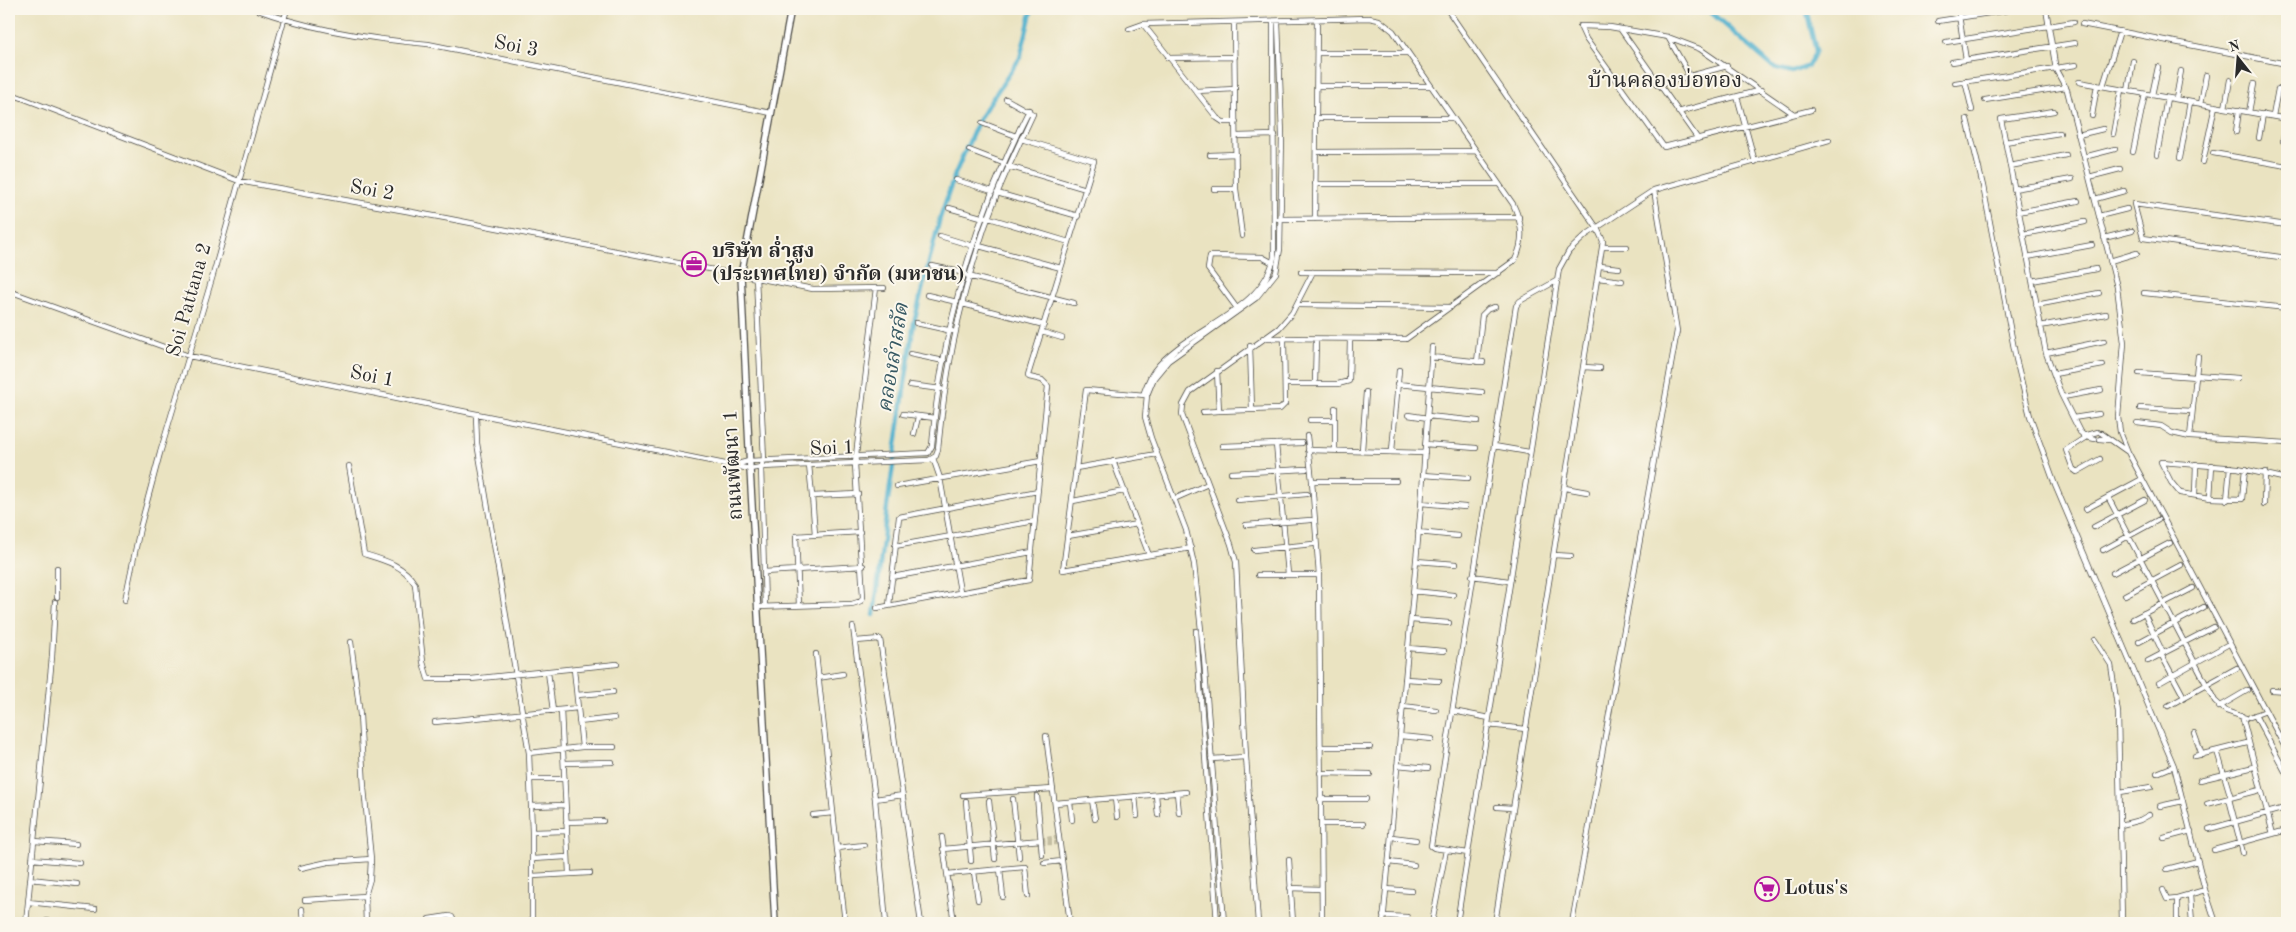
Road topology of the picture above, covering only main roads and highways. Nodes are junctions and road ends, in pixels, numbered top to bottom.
1 (790, 9) edge
2 (775, 923) edge

1 - 2 main road, ถนนพัฒนา 1

